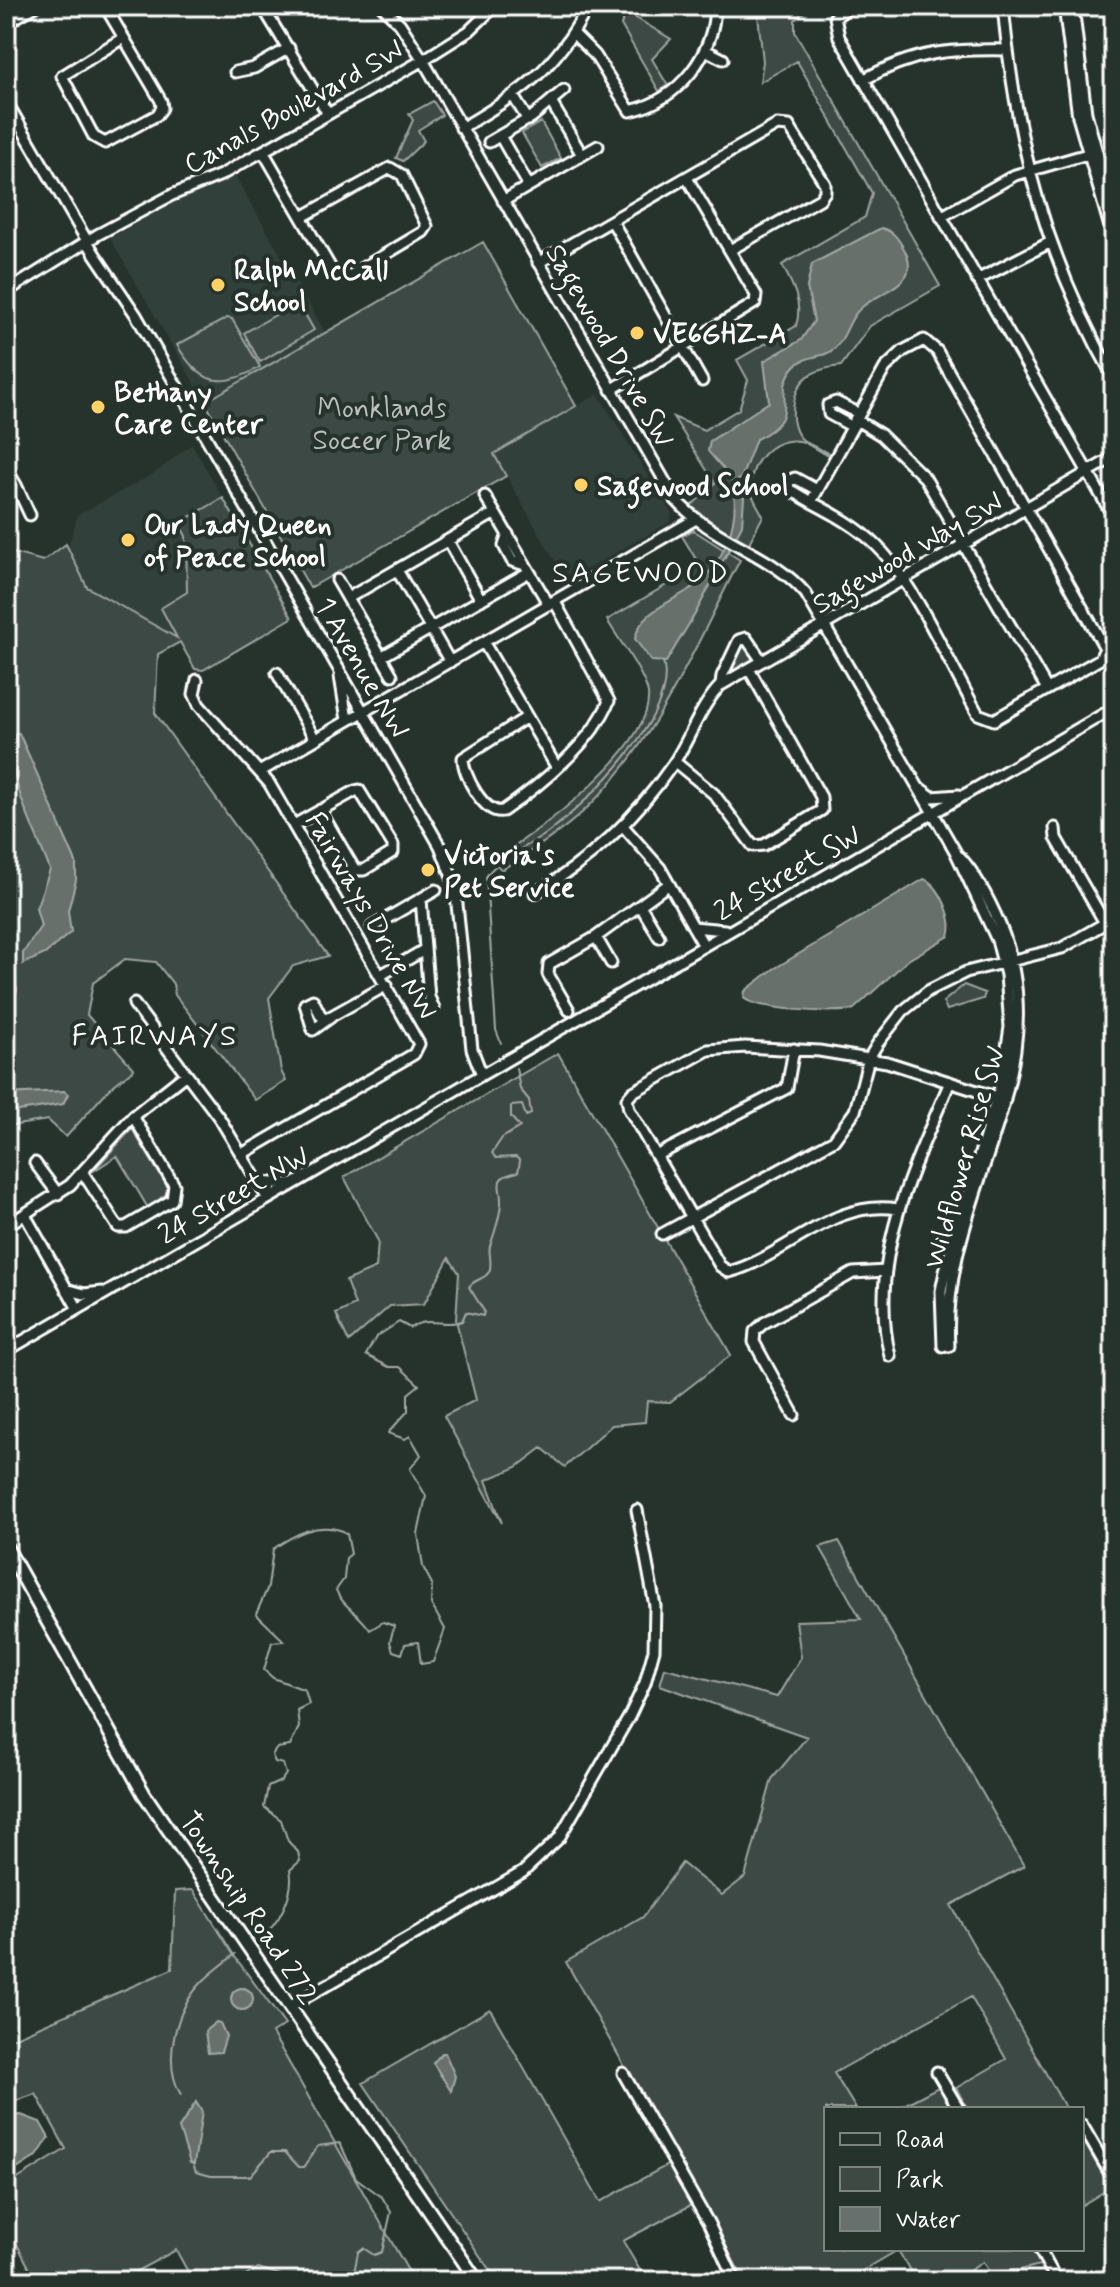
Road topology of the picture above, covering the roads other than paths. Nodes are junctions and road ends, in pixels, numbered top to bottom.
1 (36, 6) edge
2 (105, 6) edge
3 (262, 6) edge
4 (382, 6) edge
5 (495, 6) edge
6 (588, 6) edge
7 (715, 6) edge
8 (851, 6) edge
9 (1003, 6) edge
10 (1064, 6) edge
11 (1073, 6) edge
12 (6, 23) edge
13 (574, 34) junction
14 (123, 38) junction
15 (289, 48) junction
16 (1007, 50) junction
17 (707, 51) junction
18 (723, 59) dead end
19 (423, 60) junction
20 (235, 72) dead end
21 (863, 80) junction
22 (564, 90) dead end
23 (513, 96) junction
24 (6, 101) edge
25 (551, 102) junction
26 (328, 114) junction
27 (528, 120) junction
28 (461, 128) junction
29 (500, 136) junction
30 (489, 142) dead end
31 (598, 146) dead end
32 (263, 151) junction
33 (1091, 153) junction
34 (582, 155) junction
35 (1028, 170) junction
36 (687, 178) junction
37 (529, 186) junction
38 (503, 201) junction
39 (1114, 212) edge
40 (73, 217) junction
41 (302, 217) junction
42 (941, 217) junction
43 (612, 221) junction
44 (1114, 241) edge
45 (1049, 243) junction
46 (88, 244) junction
47 (730, 250) junction
48 (67, 257) junction
49 (538, 263) junction
50 (977, 280) junction
51 (6, 292) edge
52 (685, 347) junction
53 (1114, 378) edge
54 (702, 381) dead end
55 (611, 390) junction
56 (855, 420) junction
57 (1114, 457) edge
58 (6, 468) edge
59 (1088, 472) junction
60 (11, 487) edge
61 (817, 490) junction
62 (485, 496) dead end
63 (811, 502) junction
64 (1025, 508) junction
65 (495, 513) junction
66 (30, 515) dead end
67 (1114, 518) edge
68 (694, 520) junction
69 (448, 541) junction
70 (965, 545) junction
71 (527, 568) junction
72 (397, 570) junction
73 (337, 580) dead end
74 (903, 580) junction
75 (348, 598) junction
76 (481, 600) junction
77 (552, 603) junction
78 (825, 625) junction
79 (431, 629) junction
80 (484, 643) junction
81 (381, 657) junction
82 (762, 661) junction
83 (450, 662) junction
84 (339, 669) junction
85 (749, 669) junction
86 (277, 673) dead end
87 (392, 675) dead end
88 (197, 680) dead end
89 (721, 685) junction
90 (1047, 689) junction
91 (1114, 708) edge
92 (363, 711) junction
93 (527, 717) junction
94 (347, 720) junction
95 (315, 739) junction
96 (675, 762) junction
97 (557, 768) junction
98 (261, 771) junction
99 (918, 787) junction
100 (964, 794) junction
101 (320, 810) junction
102 (933, 812) junction
103 (294, 825) junction
104 (623, 826) junction
105 (1055, 828) dead end
106 (669, 884) junction
107 (436, 890) dead end
108 (535, 893) dead end
109 (421, 899) junction
110 (640, 905) junction
111 (1109, 921) edge
112 (372, 927) dead end
113 (693, 927) junction
114 (731, 930) junction
115 (596, 937) junction
116 (659, 937) dead end
117 (704, 946) junction
118 (424, 953) junction
119 (1008, 962) junction
120 (611, 963) dead end
121 (384, 980) junction
122 (134, 1004) dead end
123 (434, 1008) dead end
124 (569, 1010) dead end
125 (331, 1017) dead end
126 (794, 1049) junction
127 (869, 1058) junction
128 (186, 1074) junction
129 (482, 1075) junction
130 (950, 1082) junction
131 (1001, 1099) junction
132 (133, 1116) junction
133 (242, 1154) junction
134 (656, 1156) junction
135 (35, 1163) dead end
136 (83, 1173) junction
137 (258, 1182) junction
138 (295, 1183) junction
139 (58, 1194) junction
140 (268, 1199) junction
141 (898, 1209) junction
142 (25, 1215) junction
143 (691, 1217) junction
144 (6, 1226) edge
145 (662, 1234) dead end
146 (886, 1271) junction
147 (6, 1277) edge
148 (66, 1289) junction
149 (110, 1290) junction
150 (6, 1297) edge
151 (78, 1309) junction
152 (946, 1346) dead end
153 (6, 1351) edge
154 (890, 1356) dead end
155 (794, 1415) dead end
156 (637, 1510) dead end
157 (6, 1547) edge
158 (289, 2007) junction
159 (937, 2072) dead end
160 (623, 2073) dead end
161 (958, 2107) edge
162 (1084, 2128) edge
163 (1114, 2180) edge
164 (1040, 2251) edge
165 (477, 2281) edge
166 (735, 2281) edge
167 (1057, 2281) edge

1 - 12 street
2 - 14 street
3 - 15 street
4 - 19 street, Sagewood Drive SW
5 - 19 street, Canals Boulevard SW
6 - 13 street
7 - 17 street
8 - 21 street
9 - 16 street
10 - 33 street
11 - 33 street
13 - 17 street
13 - 23 street
14 - 14 street
15 - 20 street
15 - 26 street
16 - 21 street
16 - 35 street
17 - 18 street
19 - 26 street, Canals Boulevard SW
19 - 28 street, Sagewood Drive SW
21 - 42 street
22 - 25 street
23 - 27 street
23 - 28 street
24 - 40 street, 1 Avenue NW
25 - 27 street
25 - 34 street
26 - 32 street, Canals Boulevard SW
27 - 29 street
28 - 38 street, Sagewood Drive SW
29 - 30 street
29 - 37 street
31 - 34 street
32 - 41 street
32 - 46 street, Canals Boulevard SW
33 - 35 street
33 - 39 street
33 - 44 street
34 - 37 street
35 - 42 street
35 - 45 street
36 - 43 street
36 - 47 street
36 - 47 street
37 - 38 street
38 - 49 street, Sagewood Drive SW
40 - 46 street, 1 Avenue NW
40 - 48 street
41 - 41 street
42 - 50 street
43 - 49 street
43 - 52 street
45 - 50 street
45 - 53 street
46 - 48 street, Canals Boulevard SW
46 - 84 street, 1 Avenue NW
47 - 52 street
48 - 51 street, Canals Boulevard SW
49 - 55 street, Sagewood Drive SW
50 - 59 street
52 - 54 street
52 - 55 street
55 - 68 street, Sagewood Drive SW
56 - 61 street
56 - 64 street
56 - 70 street
57 - 59 street, Sagewood Way SW
58 - 60 street
59 - 64 street, Sagewood Way SW
59 - 67 street
60 - 66 street
61 - 63 street
61 - 63 street
62 - 65 street
63 - 74 street
64 - 70 street, Sagewood Way SW
64 - 90 street
65 - 69 street
65 - 71 street
68 - 77 street
68 - 78 street, Sagewood Drive SW
69 - 72 street
69 - 76 street
70 - 74 street, Sagewood Way SW
70 - 90 street
71 - 76 street
71 - 77 street
72 - 75 street
72 - 79 street
73 - 75 street
74 - 78 street, Sagewood Way SW
74 - 90 street
75 - 81 street
76 - 79 street
77 - 80 street
77 - 97 street
78 - 82 street, Sagewood Way SW
78 - 99 street, Sagewood Drive SW
79 - 81 street
79 - 83 street
80 - 83 street
80 - 93 street
81 - 87 street
82 - 85 street, Sagewood Way SW
82 - 89 street
83 - 92 street
84 - 92 street, 1 Avenue NW
84 - 94 street
85 - 89 street, Sagewood Way SW
85 - 96 street
86 - 95 street
88 - 98 street, Fairways Drive NW
89 - 96 street
91 - 100 street, 24 Street SW
92 - 94 street
92 - 129 street, 1 Avenue NW
93 - 97 street
93 - 97 street
94 - 95 street
95 - 98 street
96 - 104 street
98 - 103 street, Fairways Drive NW
99 - 100 street
99 - 102 street, Sagewood Drive SW
100 - 102 street, 24 Street SW
101 - 101 street
101 - 103 street
102 - 114 street, 24 Street SW
102 - 119 street, Wildflower Rise SW
103 - 121 street, Fairways Drive NW
104 - 106 street
104 - 108 street
105 - 111 street
106 - 110 street
106 - 113 street
107 - 109 street
109 - 112 street
109 - 118 street
110 - 115 street
110 - 116 street
111 - 119 street
113 - 114 street
113 - 117 street
114 - 117 street, 24 Street SW
115 - 120 street
115 - 124 street
117 - 129 street, 24 Street SW
118 - 121 street
118 - 123 street
119 - 127 street
119 - 131 street, Wildflower Rise SW
121 - 125 street
121 - 133 street, Fairways Drive NW
122 - 128 street
126 - 127 street
126 - 134 street
126 - 134 street
127 - 130 street
127 - 143 street
128 - 132 street
128 - 133 street
129 - 138 street, 24 Street NW
130 - 131 street
130 - 141 street
131 - 152 street, Wildflower Rise SW
132 - 136 street
132 - 136 street
133 - 137 street
134 - 143 street
135 - 139 street
136 - 139 street
137 - 138 street
137 - 140 street
138 - 140 street, 24 Street NW
139 - 142 street
140 - 149 street, 24 Street NW
141 - 143 street
141 - 146 street
142 - 144 street
142 - 148 street
143 - 145 street
146 - 154 street
146 - 155 street
147 - 150 street
148 - 149 street
148 - 151 street
149 - 151 street, 24 Street NW
151 - 153 street, 24 Street NW
156 - 158 street
157 - 158 main road, Township Road 272
158 - 165 main road, Township Road 272
159 - 161 street
160 - 166 street
162 - 163 street
164 - 167 street

